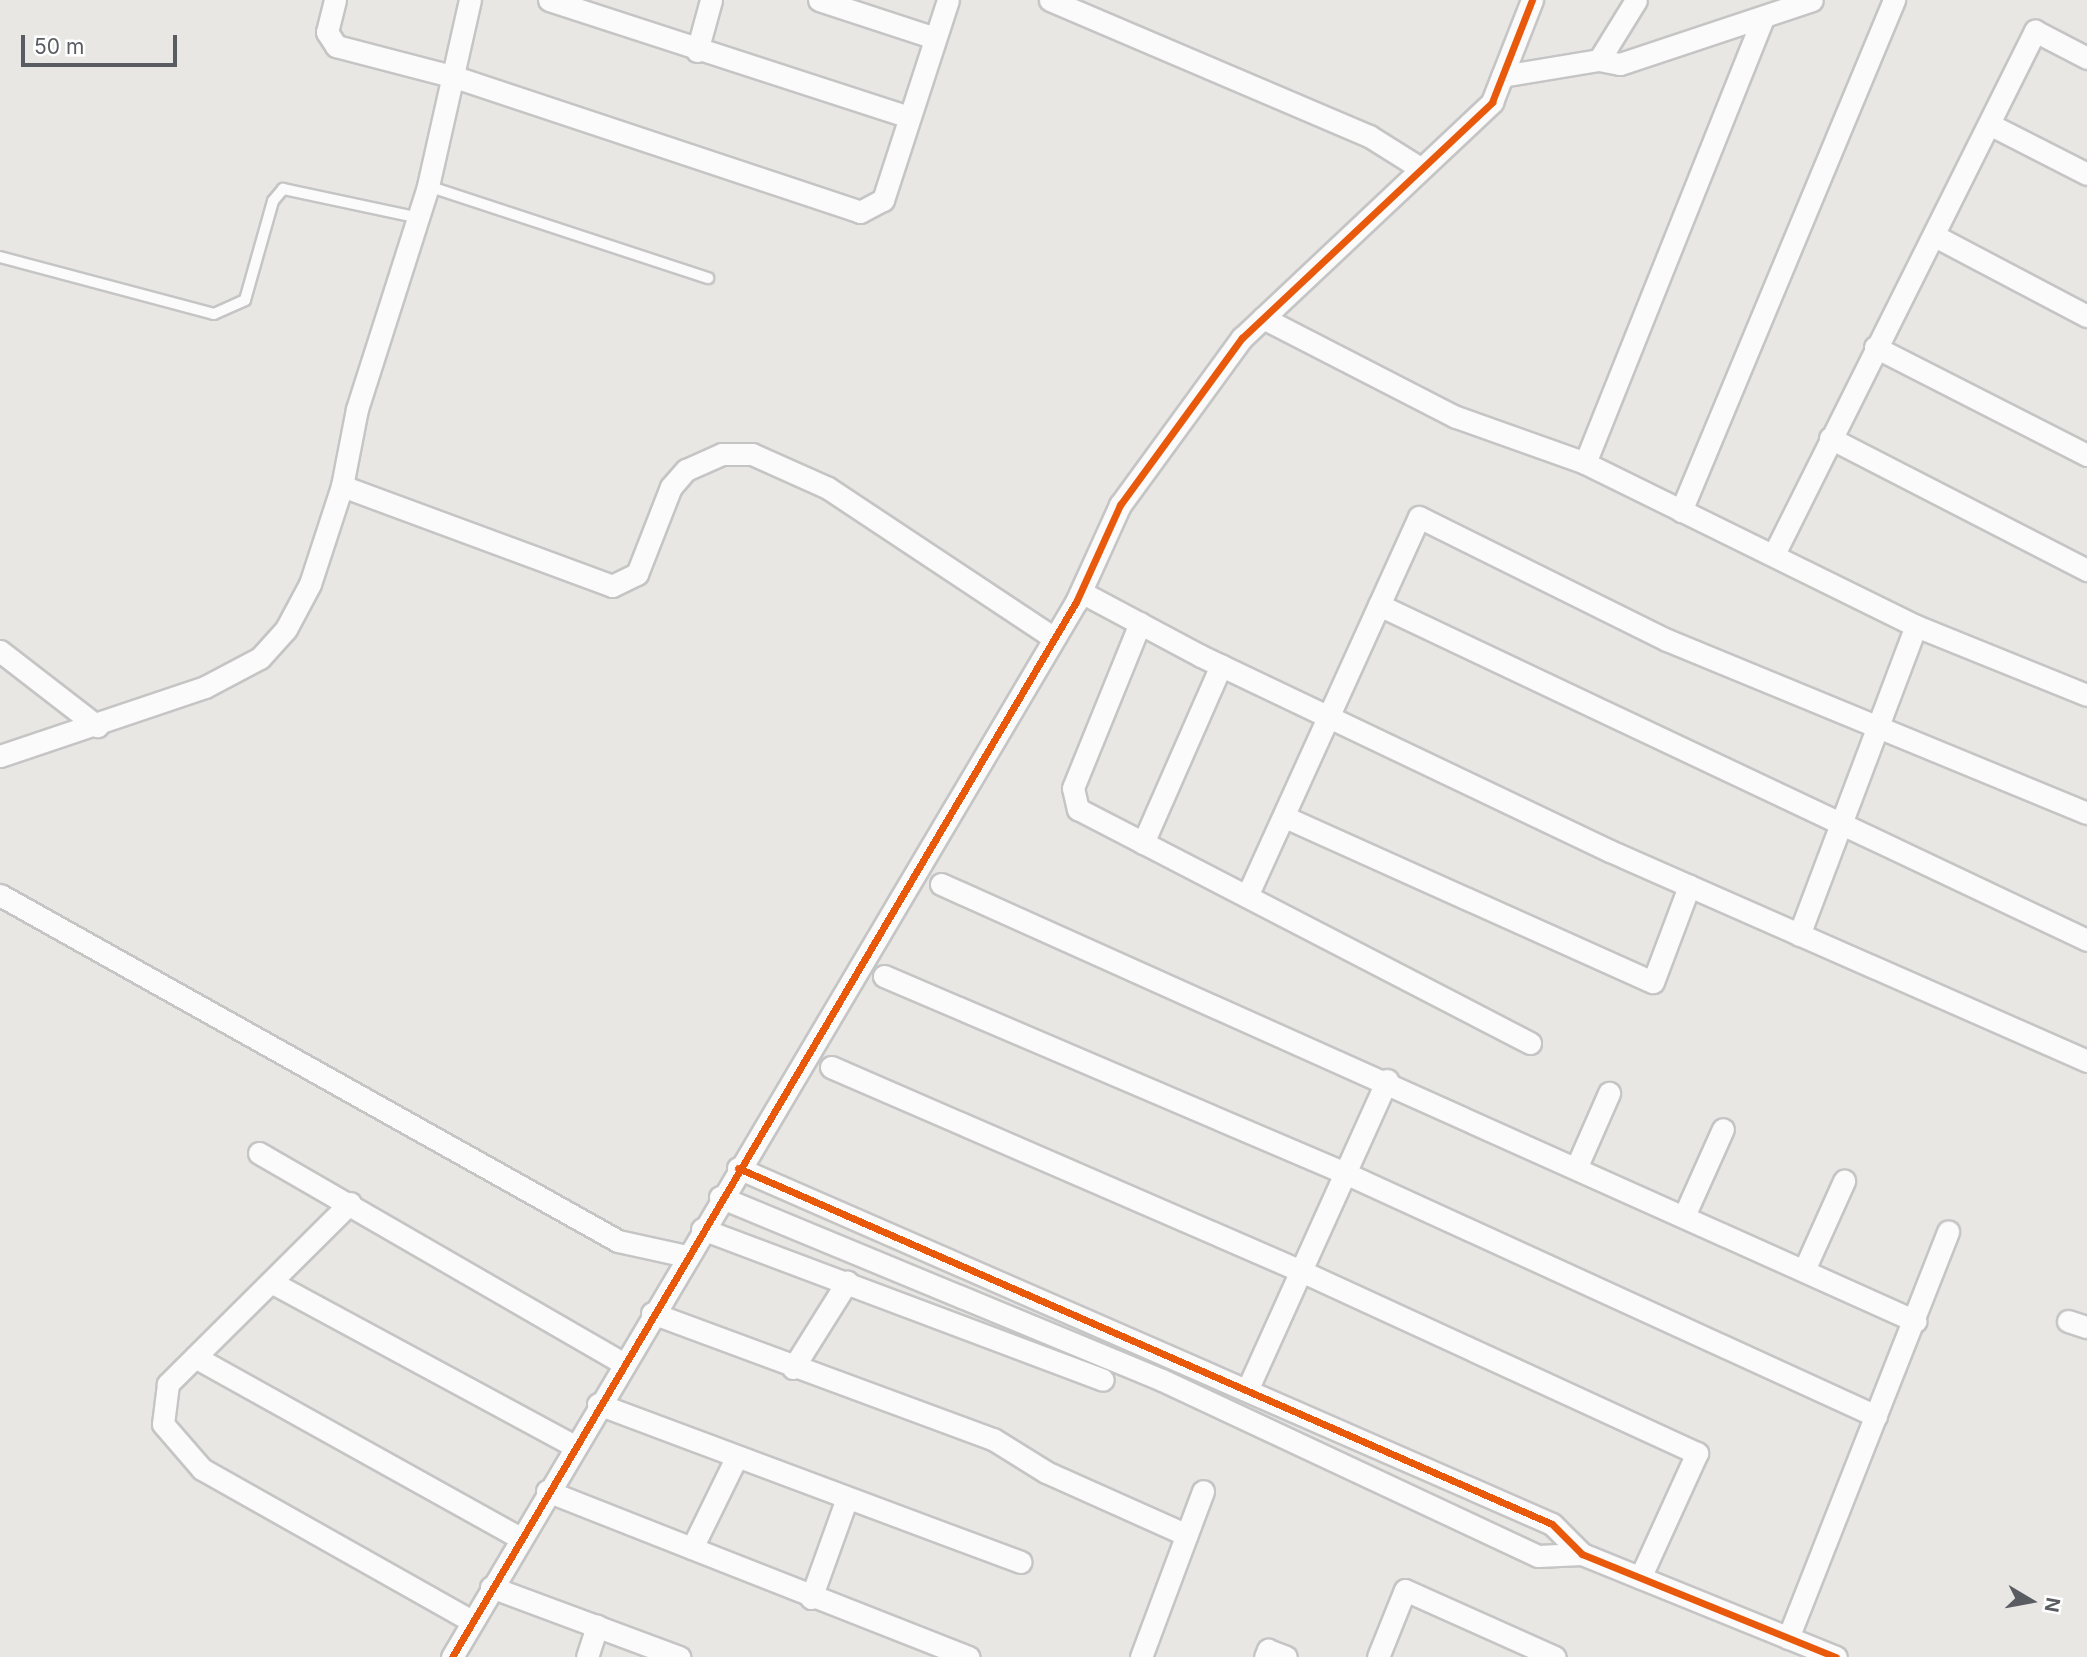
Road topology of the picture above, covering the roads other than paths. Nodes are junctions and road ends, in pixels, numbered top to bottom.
1 (335, 0) edge
2 (470, 0) edge
3 (550, 0) edge
4 (711, 0) edge
5 (819, 0) edge
6 (947, 0) edge
7 (1050, 0) edge
8 (1532, 0) edge
9 (1636, 0) edge
10 (1812, 0) edge
11 (1894, 0) edge
12 (1091, 7) edge
13 (1763, 18) junction
14 (935, 38) junction
15 (697, 51) junction
16 (2087, 58) edge
17 (1599, 60) junction
18 (1502, 76) junction
19 (455, 77) junction
20 (910, 117) junction
21 (1992, 125) junction
22 (1420, 168) junction
23 (2087, 174) edge
24 (428, 186) junction
25 (419, 218) junction
26 (1936, 236) junction
27 (0, 257) edge
28 (708, 278) dead end
29 (2087, 316) edge
30 (1263, 318) junction
31 (1875, 347) junction
32 (1830, 438) junction
33 (2087, 455) edge
34 (1585, 463) junction
35 (342, 486) junction
36 (1681, 511) junction
37 (1774, 554) junction
38 (2087, 570) edge
39 (1081, 592) junction
40 (1379, 605) junction
41 (1140, 623) junction
42 (1916, 626) junction
43 (1051, 636) junction
44 (0, 651) edge
45 (1221, 665) junction
46 (2087, 695) edge
47 (1328, 716) junction
48 (97, 726) junction
49 (1874, 727) junction
50 (3, 751) edge
51 (2087, 813) edge
52 (1285, 817) junction
53 (1837, 827) junction
54 (1143, 843) junction
55 (941, 884) dead end
56 (1689, 886) junction
57 (0, 895) edge
58 (1247, 896) junction
59 (1799, 935) junction
60 (2087, 940) edge
61 (884, 976) dead end
62 (1530, 1043) dead end
63 (2087, 1062) edge
64 (831, 1067) dead end
65 (1387, 1080) junction
66 (1609, 1093) dead end
67 (1723, 1129) dead end
68 (259, 1153) dead end
69 (1577, 1166) junction
70 (737, 1168) junction
71 (1345, 1173) junction
72 (1844, 1181) dead end
73 (720, 1197) junction
74 (350, 1203) junction
75 (1684, 1216) junction
76 (702, 1229) junction
77 (1948, 1231) dead end
78 (686, 1256) junction
79 (1804, 1270) junction
80 (1301, 1271) junction
81 (271, 1282) junction
82 (847, 1282) junction
83 (652, 1312) junction
84 (1915, 1321) junction
85 (195, 1357) junction
86 (623, 1363) junction
87 (793, 1368) junction
88 (1103, 1380) dead end
89 (1248, 1388) junction
90 (598, 1404) junction
91 (1876, 1416) junction
92 (574, 1446) junction
93 (736, 1458) junction
94 (1203, 1490) dead end
95 (547, 1491) junction
96 (847, 1498) junction
97 (1187, 1535) junction
98 (520, 1538) junction
99 (692, 1548) junction
100 (1581, 1553) junction
101 (1020, 1562) dead end
102 (1640, 1578) junction
103 (491, 1587) junction
104 (811, 1598) junction
105 (472, 1621) junction
106 (597, 1626) junction
107 (1788, 1638) junction
108 (1812, 1652) edge
109 (452, 1657) edge
110 (587, 1657) edge
111 (680, 1657) edge
112 (970, 1657) edge
113 (1141, 1657) edge
114 (1265, 1657) edge
115 (1286, 1657) edge
116 (1378, 1657) edge
117 (1555, 1657) edge
118 (1836, 1657) edge

1 - 19 street
2 - 19 street
3 - 15 street
4 - 15 street
5 - 14 street
6 - 14 street
7 - 12 street
8 - 18 street
9 - 17 street
10 - 13 street
11 - 36 street
12 - 22 street
13 - 17 street
13 - 34 street
14 - 20 street
15 - 20 street
16 - 21 street
17 - 18 street
18 - 22 street
19 - 20 street
19 - 24 street
21 - 23 street
21 - 26 street
22 - 30 street
24 - 25 street
24 - 28 lane
25 - 27 lane
25 - 35 street
26 - 29 street
26 - 31 street
30 - 34 street
30 - 39 street
31 - 32 street
31 - 33 street
32 - 37 street
32 - 38 street
34 - 36 street
35 - 43 street
35 - 48 street
36 - 37 street
37 - 42 street
39 - 41 street
39 - 43 street
40 - 47 street
40 - 49 street
40 - 53 street
41 - 45 street
41 - 54 street
42 - 46 street
42 - 49 street
43 - 70 street
44 - 48 street
45 - 47 street
45 - 54 street
47 - 52 street
47 - 56 street
48 - 50 street
49 - 51 street
49 - 53 street
52 - 56 street
52 - 58 street
53 - 59 street
53 - 60 street
54 - 58 street
55 - 65 street
56 - 59 street
57 - 78 street
58 - 62 street
59 - 63 street
61 - 71 street
64 - 80 street
65 - 69 street
65 - 71 street
66 - 69 street
67 - 75 street
68 - 74 street
69 - 75 street
70 - 73 street
70 - 89 street
71 - 80 street
71 - 91 street
72 - 79 street
73 - 76 street
73 - 100 street
74 - 81 street
74 - 86 street
75 - 79 street
76 - 78 street
76 - 82 street
77 - 84 street
78 - 83 street
79 - 84 street
80 - 89 street
80 - 102 street
81 - 85 street
81 - 92 street
82 - 87 street
82 - 88 street
83 - 86 street
83 - 87 street
84 - 91 street
85 - 98 street
85 - 105 street
86 - 90 street
87 - 97 street
89 - 100 street
90 - 92 street
90 - 93 street
91 - 107 street
92 - 95 street
93 - 96 street
93 - 99 street
94 - 97 street
95 - 98 street
95 - 99 street
96 - 101 street
96 - 104 street
97 - 113 street
98 - 103 street
99 - 104 street
100 - 102 street
102 - 107 street
103 - 105 street
103 - 106 street
104 - 112 street
105 - 109 street
106 - 110 street
106 - 111 street
107 - 108 street
108 - 118 street
114 - 115 street
116 - 117 street

